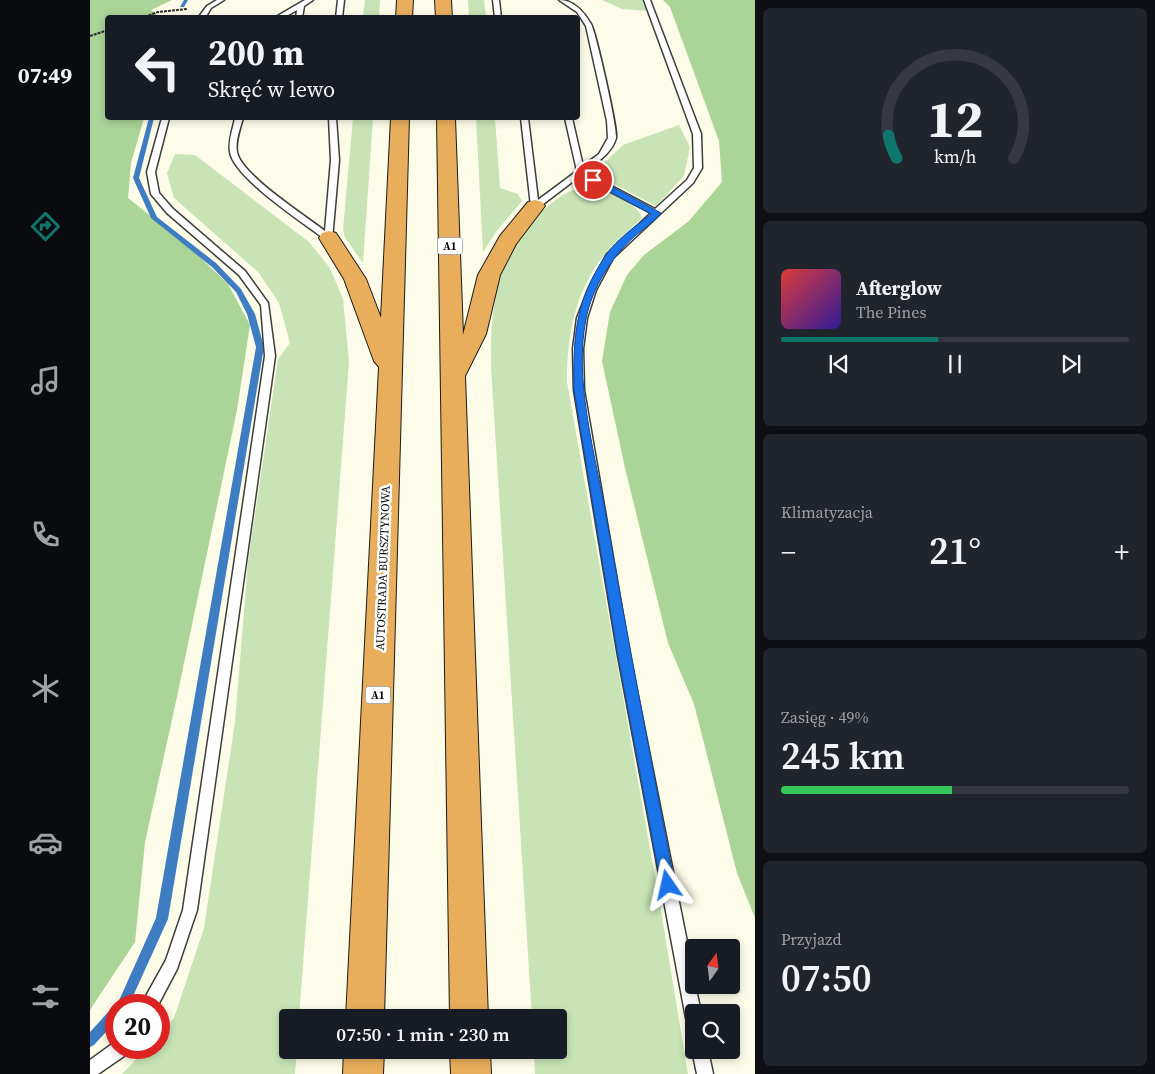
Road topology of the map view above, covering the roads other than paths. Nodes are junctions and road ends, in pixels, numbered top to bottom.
1 (221, 0) edge
2 (310, 0) edge
3 (341, 0) edge
4 (405, 0) edge
5 (443, 0) edge
6 (496, 0) edge
7 (562, 0) edge
8 (647, 0) edge
9 (301, 5) junction
10 (203, 15) edge
11 (283, 15) edge
12 (299, 15) edge
13 (339, 15) edge
14 (404, 15) edge
15 (444, 15) edge
16 (498, 15) edge
17 (164, 120) edge
18 (239, 120) edge
19 (333, 120) edge
20 (400, 120) edge
21 (446, 120) edge
22 (524, 120) edge
23 (568, 120) edge
24 (581, 173) junction
25 (535, 206) junction
26 (657, 213) junction
27 (329, 238) junction
28 (390, 372) junction
29 (454, 375) junction
30 (155, 994) edge
31 (691, 1004) edge
32 (365, 1009) edge
33 (469, 1009) edge
34 (106, 1059) edge
35 (364, 1059) edge
36 (470, 1059) edge
37 (702, 1059) edge
38 (90, 1070) edge
39 (363, 1074) edge
40 (471, 1074) edge
41 (705, 1074) edge

1 - 10 lane
2 - 9 lane
3 - 13 lane
4 - 14 highway
5 - 15 highway
6 - 16 lane
7 - 24 lane
8 - 26 lane
9 - 11 lane
9 - 12 lane
17 - 30 lane
18 - 27 lane
19 - 27 lane
20 - 28 highway, AUTOSTRADA BURSZTYNOWA / A1
21 - 29 highway, A1
22 - 25 lane
23 - 24 lane
24 - 25 lane
24 - 26 lane
25 - 29 highway
26 - 31 lane
27 - 28 highway
28 - 32 highway, AUTOSTRADA BURSZTYNOWA / A1
29 - 33 highway, A1
34 - 38 lane
35 - 39 highway
36 - 40 highway
37 - 41 lane

